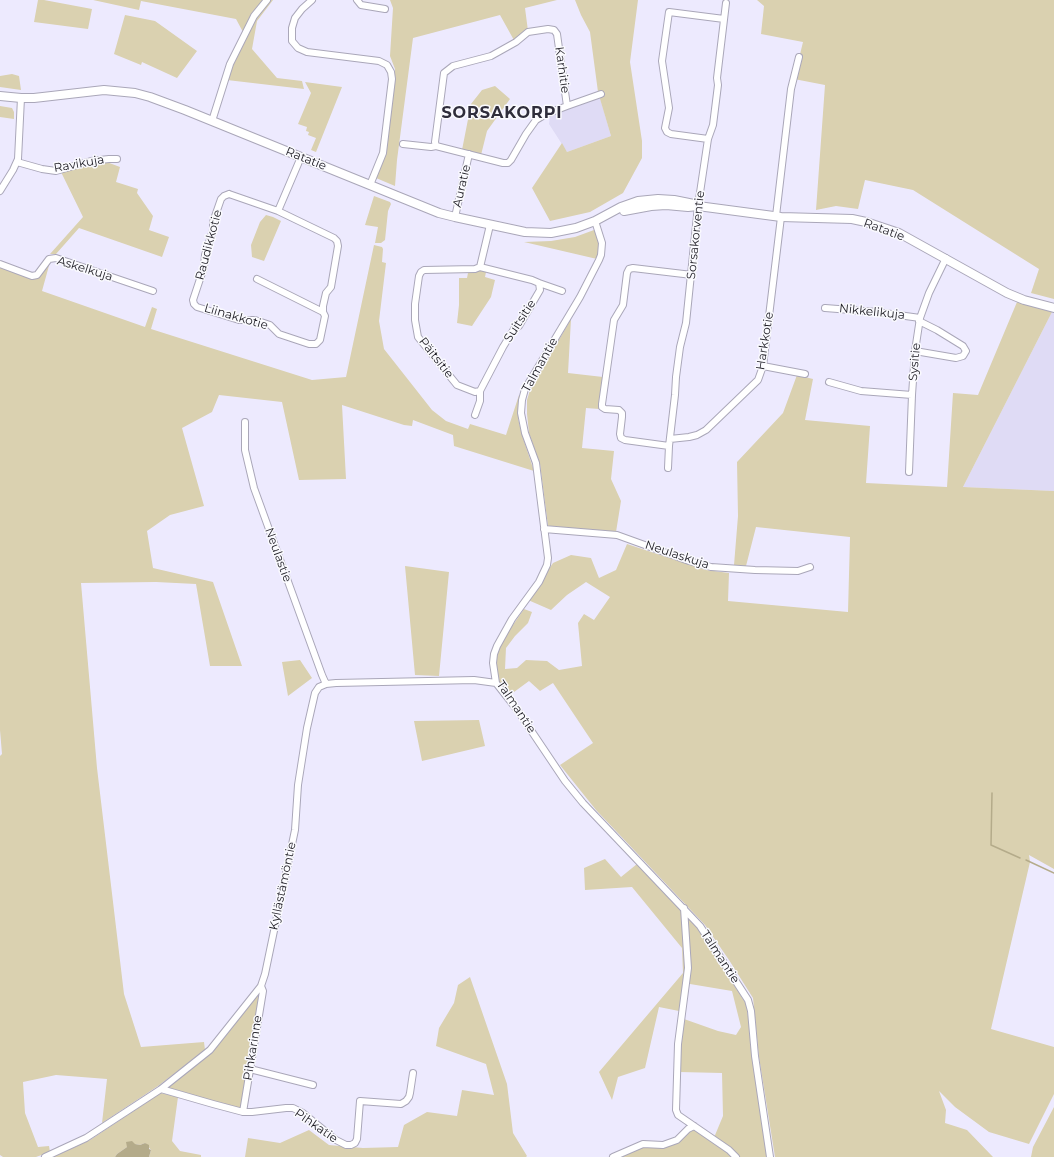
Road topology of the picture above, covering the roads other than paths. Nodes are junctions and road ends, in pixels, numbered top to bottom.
1 (267, 0) edge
2 (312, 0) edge
3 (726, 2) dead end
4 (359, 3) edge
5 (384, 9) dead end
6 (724, 19) junction
7 (799, 57) dead end
8 (601, 94) dead end
9 (0, 96) edge
10 (21, 98) junction
11 (567, 106) junction
12 (212, 121) junction
13 (708, 139) junction
14 (404, 144) dead end
15 (436, 146) junction
16 (469, 154) junction
17 (301, 157) junction
18 (117, 159) dead end
19 (17, 162) junction
20 (370, 185) junction
21 (0, 191) edge
22 (698, 206) junction
23 (278, 211) junction
24 (778, 216) junction
25 (455, 217) junction
26 (595, 220) junction
27 (490, 225) junction
28 (946, 258) junction
29 (0, 264) edge
30 (480, 267) junction
31 (692, 275) junction
32 (257, 279) dead end
33 (539, 283) junction
34 (153, 291) dead end
35 (562, 291) dead end
36 (194, 304) joint
37 (825, 308) dead end
38 (1054, 308) edge
39 (323, 312) junction
40 (920, 319) junction
41 (915, 351) junction
42 (763, 366) junction
43 (805, 374) dead end
44 (829, 382) dead end
45 (480, 391) junction
46 (912, 395) junction
47 (476, 415) dead end
48 (245, 422) dead end
49 (670, 439) junction
50 (669, 446) junction
51 (668, 468) dead end
52 (909, 472) dead end
53 (544, 530) junction
54 (810, 567) dead end
55 (496, 683) junction
56 (326, 684) junction
57 (684, 908) junction
58 (261, 986) junction
59 (250, 1069) junction
60 (412, 1073) dead end
61 (313, 1085) dead end
62 (161, 1089) junction
63 (243, 1112) junction
64 (694, 1126) junction
65 (45, 1157) edge
66 (613, 1157) edge
67 (736, 1157) edge
68 (770, 1157) edge

1 - 12 street
2 - 20 street
3 - 6 street, Sorsakorventie
4 - 5 street
6 - 13 street, Sorsakorventie
6 - 13 street
7 - 24 street, Harkkotie
8 - 11 street
9 - 10 street, Ratatie
10 - 12 street, Ratatie
10 - 19 street
11 - 15 street, Karhitie
11 - 16 street, Karhitie
12 - 17 street, Ratatie
13 - 22 street, Sorsakorventie
14 - 15 street
15 - 16 street
16 - 25 street, Auratie
17 - 20 street, Ratatie
17 - 23 street
18 - 19 street, Ravikuja
19 - 21 street
20 - 25 street, Ratatie
22 - 24 street, Ratatie
22 - 26 street, Ratatie
22 - 31 street, Sorsakorventie
23 - 36 street, Raudikkotie
23 - 39 street, Liinakkotie
24 - 28 street, Ratatie
24 - 42 street, Harkkotie
25 - 27 street, Ratatie
26 - 27 street, Ratatie
26 - 53 street, Talmantie
27 - 30 street
28 - 38 street, Ratatie
28 - 40 street, Sysitie
29 - 34 street, Askelkuja
30 - 33 street, Suitsitie
30 - 45 street, Päitsitie
31 - 49 street, Sorsakorventie
31 - 50 street
32 - 39 street
33 - 35 street
33 - 45 street, Suitsitie
36 - 39 street, Liinakkotie
37 - 40 street, Nikkelikuja
40 - 41 street, Sysitie
40 - 41 street
41 - 46 street, Sysitie
42 - 43 street
42 - 49 street, Harkkotie
44 - 46 street
45 - 47 street, Suitsitie
46 - 52 street, Sysitie
48 - 56 street, Neulastie
49 - 50 street, Sorsakorventie
50 - 51 street, Sorsakorventie
53 - 54 street, Neulaskuja
53 - 55 street, Talmantie
55 - 56 street
55 - 57 street, Talmantie
56 - 58 street, Kyllästämöntie
57 - 64 street
57 - 68 street, Talmantie
58 - 59 street, Pihkarinne
58 - 62 street, Kyllästämöntie
59 - 61 street
59 - 63 street, Pihkarinne
60 - 63 street, Pihkatie
62 - 63 street, Pihkatie
62 - 65 street, Kyllästämöntie
64 - 66 street
64 - 67 street

